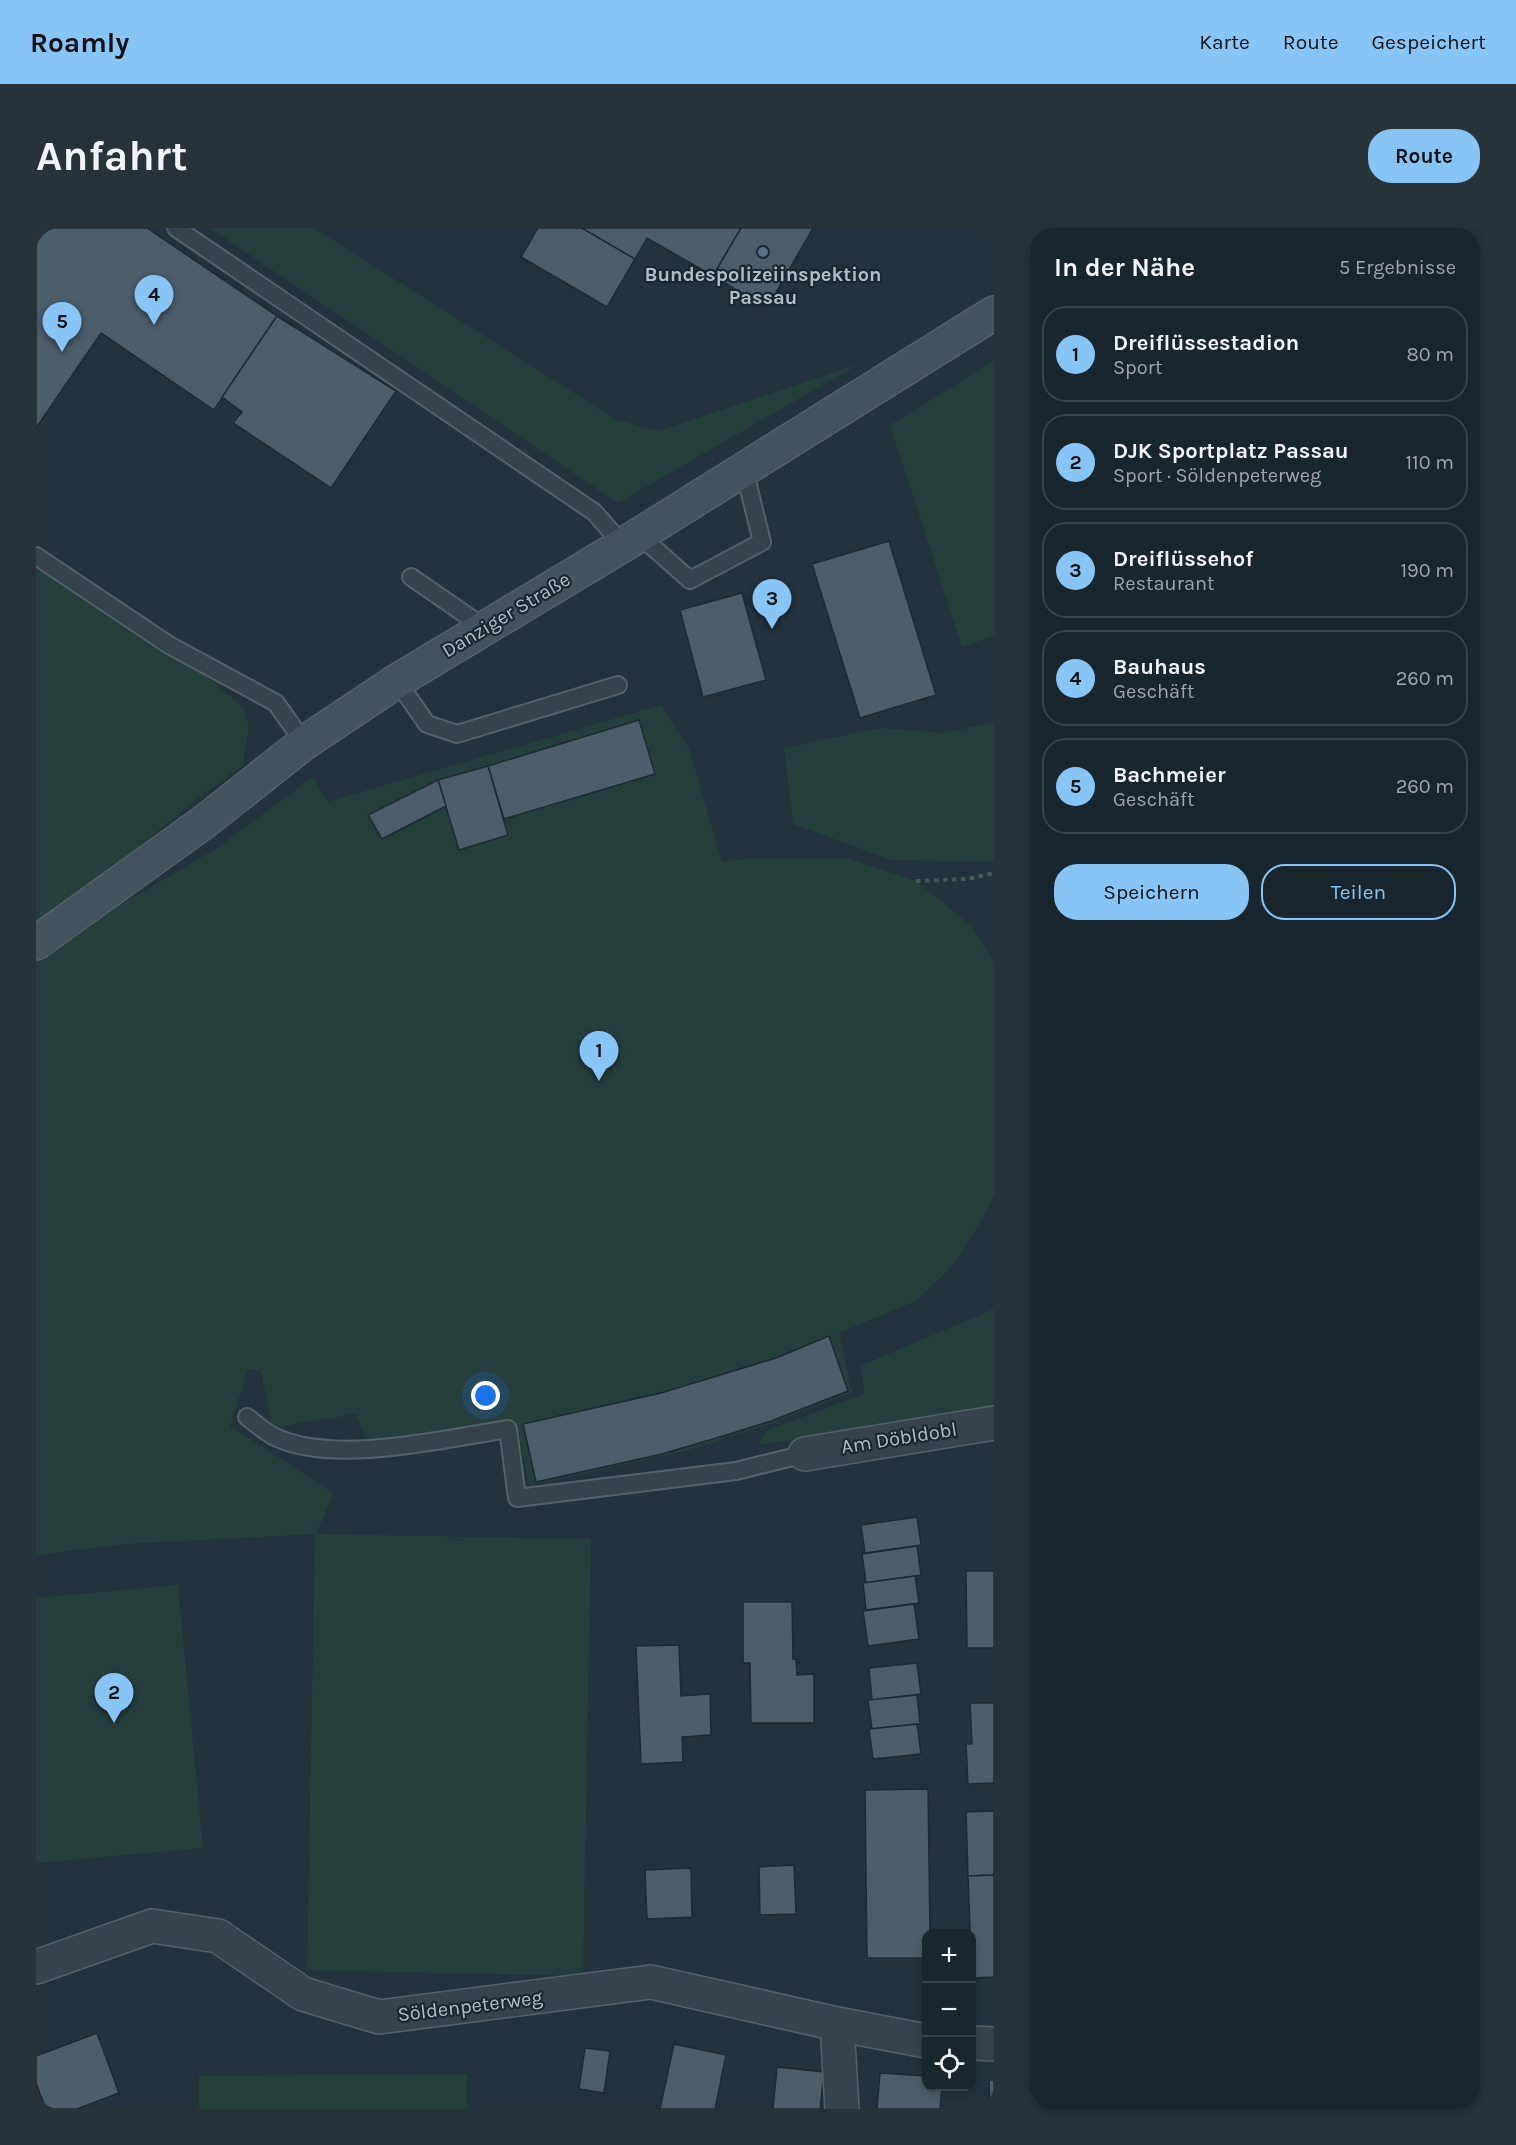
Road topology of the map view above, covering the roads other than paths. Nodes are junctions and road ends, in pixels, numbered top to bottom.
1 (176, 228) edge
2 (994, 313) edge
3 (744, 469) junction
4 (631, 540) junction
5 (36, 556) edge
6 (411, 577) dead end
7 (485, 628) junction
8 (397, 681) junction
9 (618, 685) dead end
10 (304, 743) junction
11 (36, 943) edge
12 (247, 1417) dead end
13 (994, 1423) edge
14 (805, 1454) joint
15 (36, 1967) edge
16 (837, 2024) junction
17 (922, 2039) edge
18 (976, 2043) edge
19 (994, 2044) edge
20 (842, 2109) edge

1 - 4 lane
2 - 3 street, Danziger Straße
3 - 4 street, Danziger Straße
3 - 4 lane
4 - 7 street, Danziger Straße
5 - 10 lane
6 - 7 lane
7 - 8 street, Danziger Straße
8 - 9 lane
8 - 10 street, Danziger Straße
10 - 11 street, Danziger Straße
12 - 14 lane
13 - 14 street, Am Döbldobl
15 - 16 street, Söldenpeterweg
16 - 17 street, Söldenpeterweg
16 - 20 street
18 - 19 street

